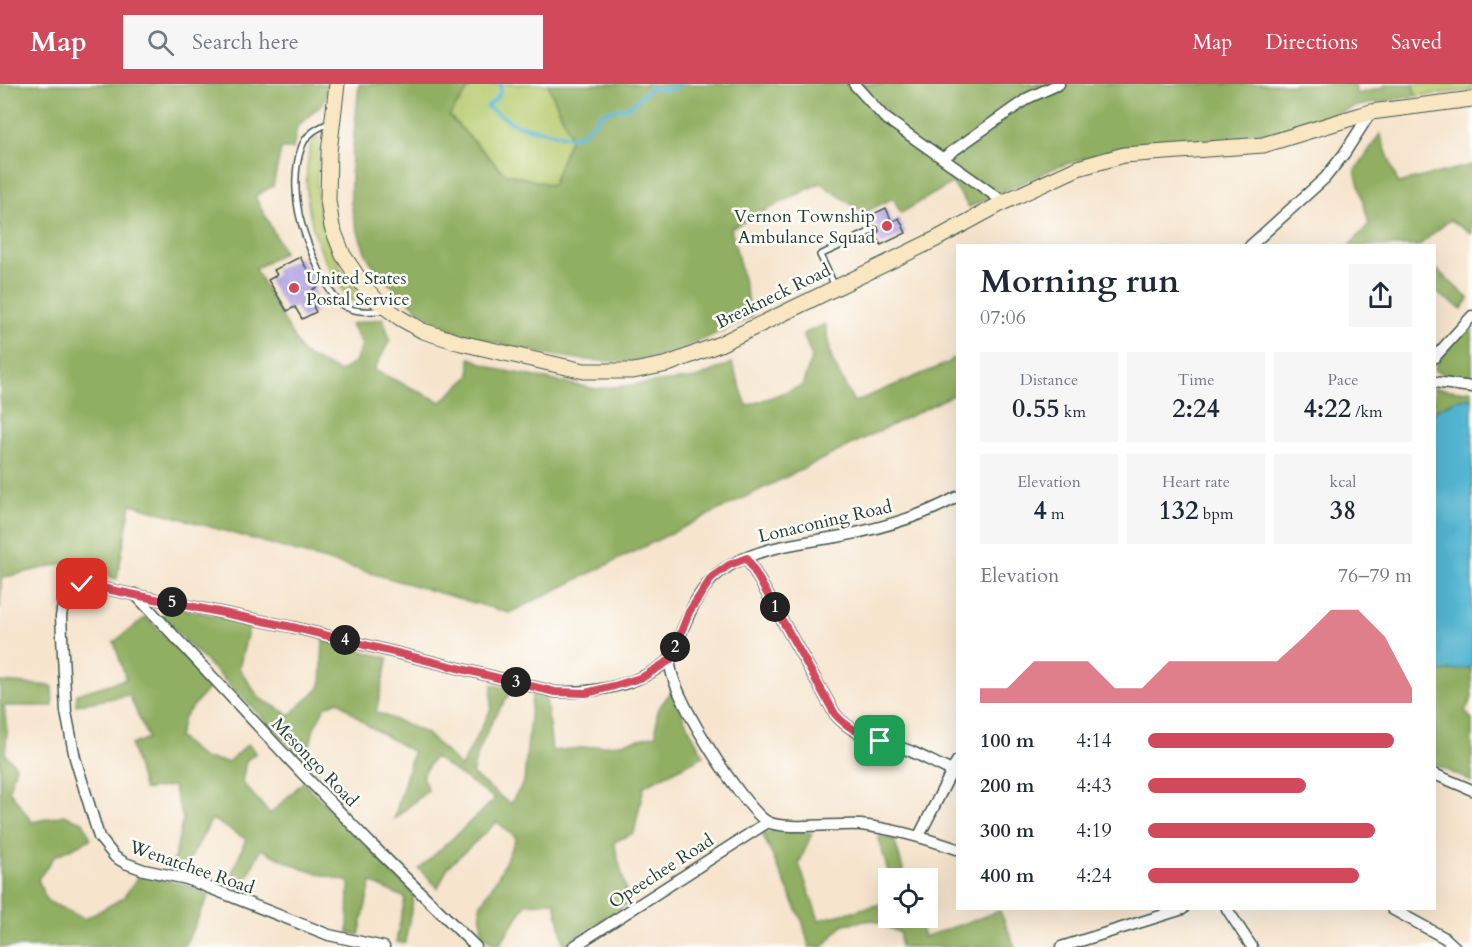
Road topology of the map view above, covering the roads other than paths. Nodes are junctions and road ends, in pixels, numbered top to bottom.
1 (337, 84) edge
2 (855, 84) edge
3 (1059, 84) edge
4 (1472, 99) edge
5 (1371, 112) junction
6 (333, 122) junction
7 (943, 158) junction
8 (1004, 202) junction
9 (874, 230) dead end
10 (1252, 244) edge
11 (835, 288) junction
12 (390, 310) junction
13 (1472, 316) edge
14 (1436, 356) edge
15 (1436, 382) edge
16 (1472, 387) edge
17 (956, 498) edge
18 (942, 505) junction
19 (956, 507) edge
20 (747, 558) junction
21 (135, 594) junction
22 (670, 660) junction
23 (955, 766) edge
24 (1436, 775) edge
25 (1472, 790) edge
26 (768, 822) junction
27 (919, 836) junction
28 (956, 849) edge
29 (1179, 910) edge
30 (1228, 910) edge
31 (1394, 910) edge
32 (384, 947) edge
33 (476, 947) edge
34 (573, 947) edge
35 (1061, 947) edge
36 (1252, 947) edge
37 (1455, 947) edge

1 - 6 street, Breakneck Road
2 - 7 street
3 - 7 street
4 - 5 street, Breakneck Road
5 - 8 street, Breakneck Road
5 - 10 street
6 - 12 street, Breakneck Road
6 - 12 lane
7 - 8 street
8 - 11 street, Breakneck Road
9 - 11 lane
11 - 12 street, Breakneck Road
13 - 14 street
15 - 16 street
17 - 18 street, Lonaconing Road
18 - 19 street
18 - 20 street, Lonaconing Road
20 - 22 street, Lonaconing Road
20 - 23 street
21 - 22 street, Wenatchee Road
21 - 32 street, Wenatchee Road
21 - 33 street, Mesongo Road
22 - 26 street
23 - 27 street
24 - 25 street
26 - 27 street
26 - 34 street, Opeechee Road
27 - 28 street
29 - 35 street
30 - 36 street
31 - 37 street

